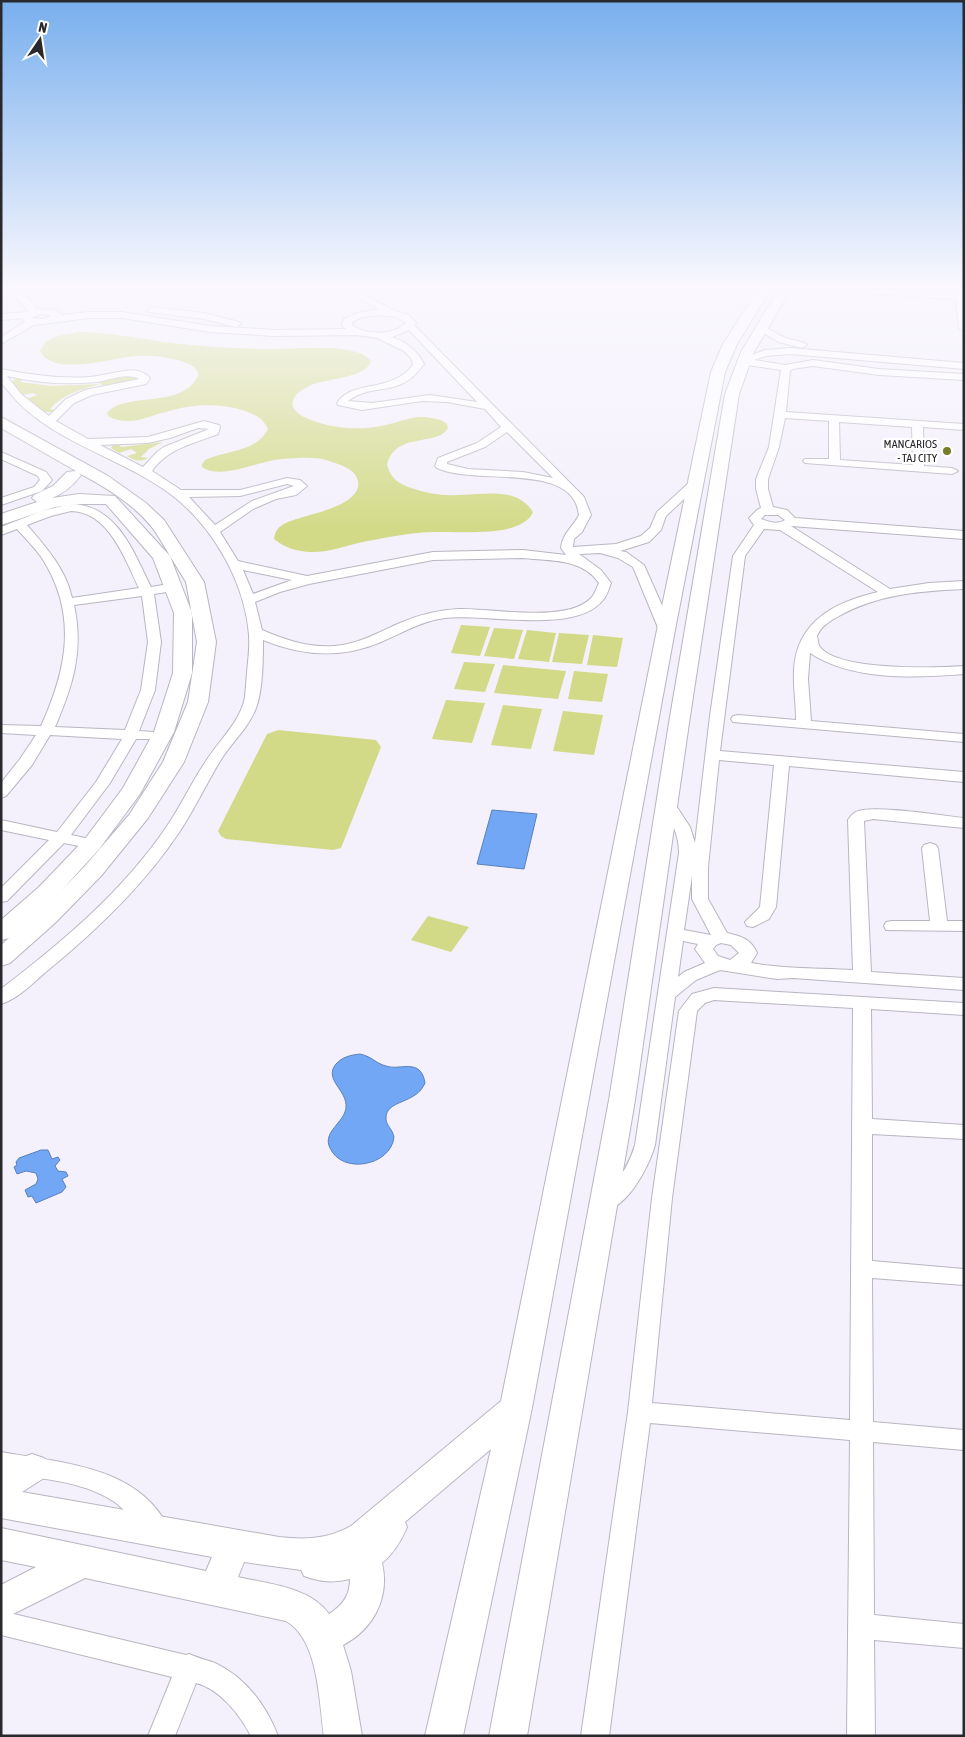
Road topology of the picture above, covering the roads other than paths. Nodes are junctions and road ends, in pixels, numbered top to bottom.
1 (416, 368) edge
2 (451, 368) edge
3 (719, 368) edge
4 (741, 368) edge
5 (786, 368) edge
6 (850, 368) edge
7 (1, 373) edge
8 (964, 377) edge
9 (488, 407) junction
10 (780, 415) junction
11 (834, 418) junction
12 (1, 421) edge
13 (50, 421) junction
14 (917, 424) junction
15 (508, 426) junction
16 (964, 427) edge
17 (1, 437) edge
18 (87, 441) junction
19 (1, 455) edge
20 (48, 456) junction
21 (809, 461) dead end
22 (834, 463) junction
23 (919, 468) junction
24 (146, 471) junction
25 (952, 471) dead end
26 (73, 475) junction
27 (695, 483) junction
28 (567, 485) junction
29 (178, 494) junction
30 (109, 499) junction
31 (1, 502) edge
32 (768, 511) junction
33 (1, 512) edge
34 (1, 520) edge
35 (820, 523) junction
36 (20, 524) junction
37 (761, 524) junction
38 (787, 524) junction
39 (1, 531) edge
40 (214, 531) junction
41 (964, 535) edge
42 (798, 536) junction
43 (568, 538) junction
44 (161, 541) junction
45 (612, 551) junction
46 (523, 554) junction
47 (572, 555) junction
48 (234, 564) junction
49 (308, 580) junction
50 (964, 585) edge
51 (176, 587) junction
52 (147, 591) junction
53 (888, 593) junction
54 (249, 600) junction
55 (69, 602) junction
56 (666, 630) junction
57 (255, 632) junction
58 (810, 636) junction
59 (827, 660) junction
60 (801, 668) junction
61 (964, 670) edge
62 (738, 719) dead end
63 (804, 725) junction
64 (1, 729) edge
65 (45, 731) junction
66 (131, 735) junction
67 (163, 736) junction
68 (964, 738) edge
69 (713, 755) junction
70 (782, 762) junction
71 (964, 777) edge
72 (1, 793) edge
73 (668, 804) junction
74 (964, 823) edge
75 (1, 825) edge
76 (61, 837) junction
77 (97, 839) junction
78 (122, 840) junction
79 (930, 848) dead end
80 (1, 897) edge
81 (753, 922) dead end
82 (939, 925) junction
83 (892, 926) dead end
84 (964, 926) edge
85 (1, 933) edge
86 (676, 933) junction
87 (716, 939) junction
88 (747, 949) junction
89 (1, 958) edge
90 (726, 965) junction
91 (793, 972) junction
92 (862, 977) junction
93 (964, 984) edge
94 (668, 994) junction
95 (1, 998) edge
96 (862, 1004) junction
97 (964, 1009) edge
98 (863, 1126) junction
99 (964, 1132) edge
100 (603, 1204) junction
101 (862, 1269) junction
102 (964, 1277) edge
103 (516, 1408) junction
104 (640, 1412) junction
105 (860, 1433) junction
106 (964, 1440) edge
107 (17, 1465) edge
108 (1, 1487) edge
109 (1, 1503) edge
110 (402, 1506) junction
111 (158, 1530) junction
112 (1, 1544) edge
113 (234, 1545) junction
114 (279, 1553) junction
115 (364, 1558) junction
116 (83, 1561) junction
117 (216, 1589) junction
118 (1, 1603) edge
119 (1, 1623) edge
120 (861, 1626) junction
121 (964, 1636) edge
122 (323, 1637) junction
123 (189, 1667) junction
124 (161, 1736) edge
125 (265, 1736) edge
126 (343, 1736) edge
127 (444, 1736) edge
128 (508, 1736) edge
129 (595, 1736) edge
130 (861, 1736) edge

1 - 9 street
2 - 9 street
3 - 27 main road
4 - 73 main road
5 - 10 street
6 - 8 street
7 - 13 street
7 - 13 street
9 - 15 street
10 - 11 street
10 - 32 street
11 - 14 street
11 - 22 street
12 - 20 main road
13 - 18 street
14 - 16 street
14 - 23 street
15 - 28 street
15 - 28 street
17 - 20 main road
18 - 24 street
18 - 24 street
19 - 31 street
20 - 26 main road
20 - 44 main road
21 - 22 street
22 - 23 street
23 - 25 street
24 - 29 street
26 - 30 main road
26 - 33 main road
27 - 45 street
27 - 56 main road
28 - 43 street
29 - 40 street
29 - 40 street
30 - 34 main road
30 - 44 main road
32 - 37 street
32 - 38 street
35 - 38 street
35 - 41 street
35 - 42 street
36 - 39 street
36 - 52 street
36 - 55 street
37 - 38 street
37 - 69 street
38 - 42 street
40 - 48 street
42 - 53 street
43 - 46 street
43 - 47 street
44 - 51 main road
44 - 78 main road
45 - 47 street
45 - 56 street
46 - 47 street
46 - 49 street
47 - 57 street
48 - 49 street
48 - 54 street
49 - 54 street
50 - 53 street
51 - 52 street
51 - 67 main road
52 - 55 street
52 - 66 street
53 - 58 street
54 - 57 street
55 - 65 street
56 - 103 main road
57 - 95 street
58 - 59 street
58 - 60 street
59 - 60 street
59 - 61 street
60 - 63 street
62 - 63 street
63 - 68 street
64 - 65 street
65 - 66 street
65 - 72 street
66 - 67 street
66 - 76 street
67 - 77 main road
69 - 70 street
69 - 87 street
70 - 71 street
70 - 81 street
73 - 86 street
73 - 100 main road
74 - 92 street
75 - 76 street
76 - 77 street
76 - 80 street
77 - 78 main road
77 - 85 main road
78 - 89 main road
79 - 82 street
82 - 83 street
82 - 84 street
86 - 87 street
86 - 94 street
87 - 88 street
87 - 90 street
88 - 90 street
88 - 91 street
90 - 91 street
90 - 94 street
91 - 92 street
92 - 93 street
94 - 100 street
96 - 97 street
96 - 98 street
96 - 104 street
98 - 99 street
98 - 101 street
100 - 128 main road
101 - 102 street
101 - 105 street
103 - 110 main road
103 - 127 main road
104 - 105 street
104 - 129 street
105 - 106 street
105 - 120 street
107 - 108 main road
107 - 111 street
109 - 111 main road
110 - 114 main road
110 - 115 main road
111 - 113 main road
112 - 116 main road
113 - 114 main road
113 - 117 main road
114 - 115 main road
115 - 122 main road
116 - 117 main road
116 - 118 main road
117 - 122 main road
119 - 123 street
120 - 121 street
120 - 130 street
122 - 126 main road
123 - 124 street
123 - 125 street

